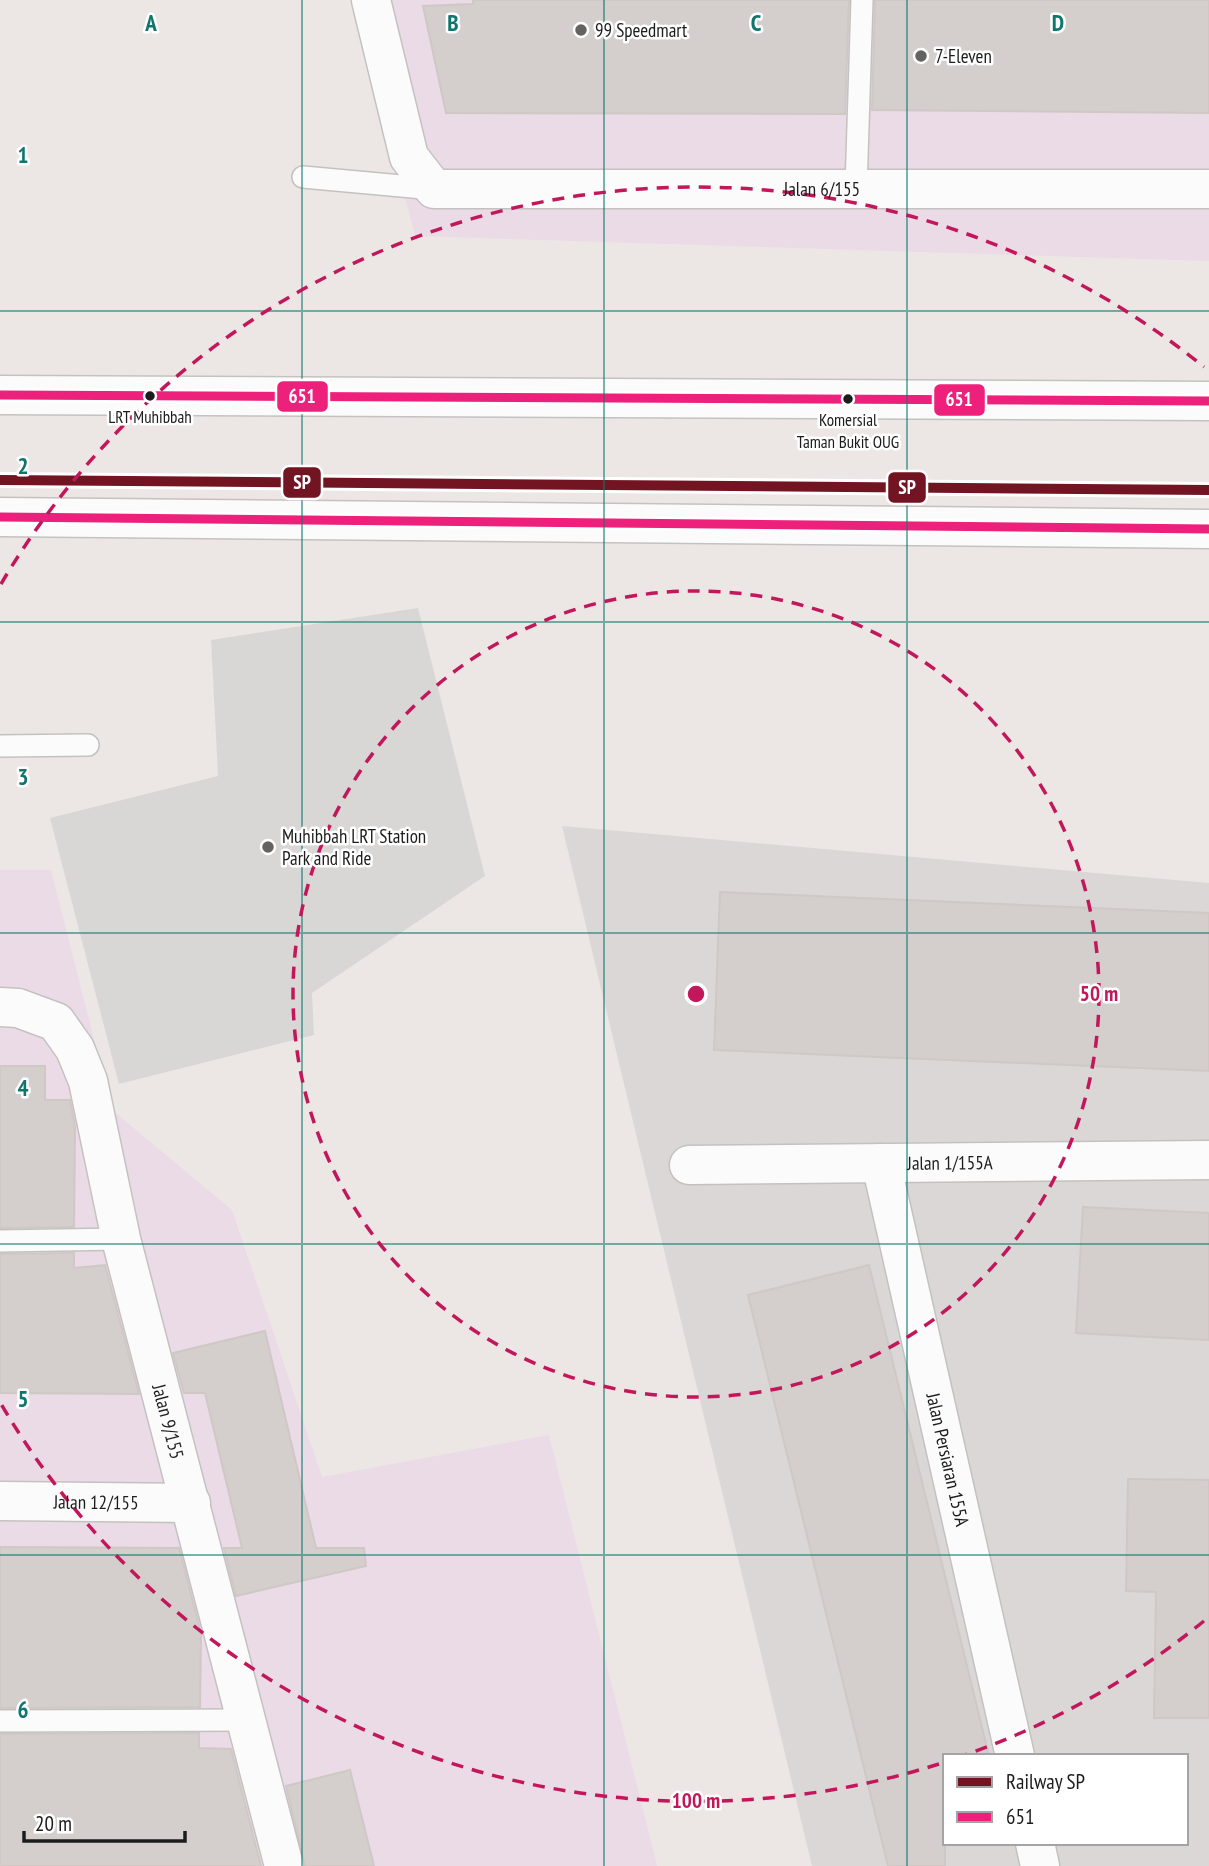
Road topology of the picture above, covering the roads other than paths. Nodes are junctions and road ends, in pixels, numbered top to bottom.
1 (371, 0) edge
2 (862, 0) edge
3 (303, 177) dead end
4 (434, 188) junction
5 (856, 189) junction
6 (1209, 189) edge
7 (0, 395) edge
8 (1209, 401) edge
9 (0, 517) edge
10 (1209, 529) edge
11 (88, 745) dead end
12 (0, 746) edge
13 (9, 1007) edge
14 (1209, 1160) edge
15 (881, 1163) junction
16 (689, 1166) dead end
17 (121, 1239) junction
18 (0, 1241) edge
19 (0, 1501) edge
20 (191, 1503) junction
21 (249, 1720) junction
22 (0, 1721) edge
23 (1015, 1754) edge
24 (1035, 1845) edge
25 (285, 1866) edge
26 (1040, 1866) edge

1 - 4 street
2 - 5 lane
3 - 4 lane
4 - 5 street, Jalan 6/155
5 - 6 street, Jalan 6/155
7 - 8 street
9 - 10 street
11 - 12 lane
13 - 17 street, Jalan 9/155
14 - 15 street, Jalan 1/155A
15 - 16 street, Jalan 1/155A
15 - 23 street, Jalan Persiaran 155A
17 - 18 lane
17 - 20 street, Jalan 9/155
19 - 20 street, Jalan 12/155
20 - 21 street, Jalan 9/155
21 - 22 lane
21 - 25 street, Jalan 9/155
24 - 26 street

